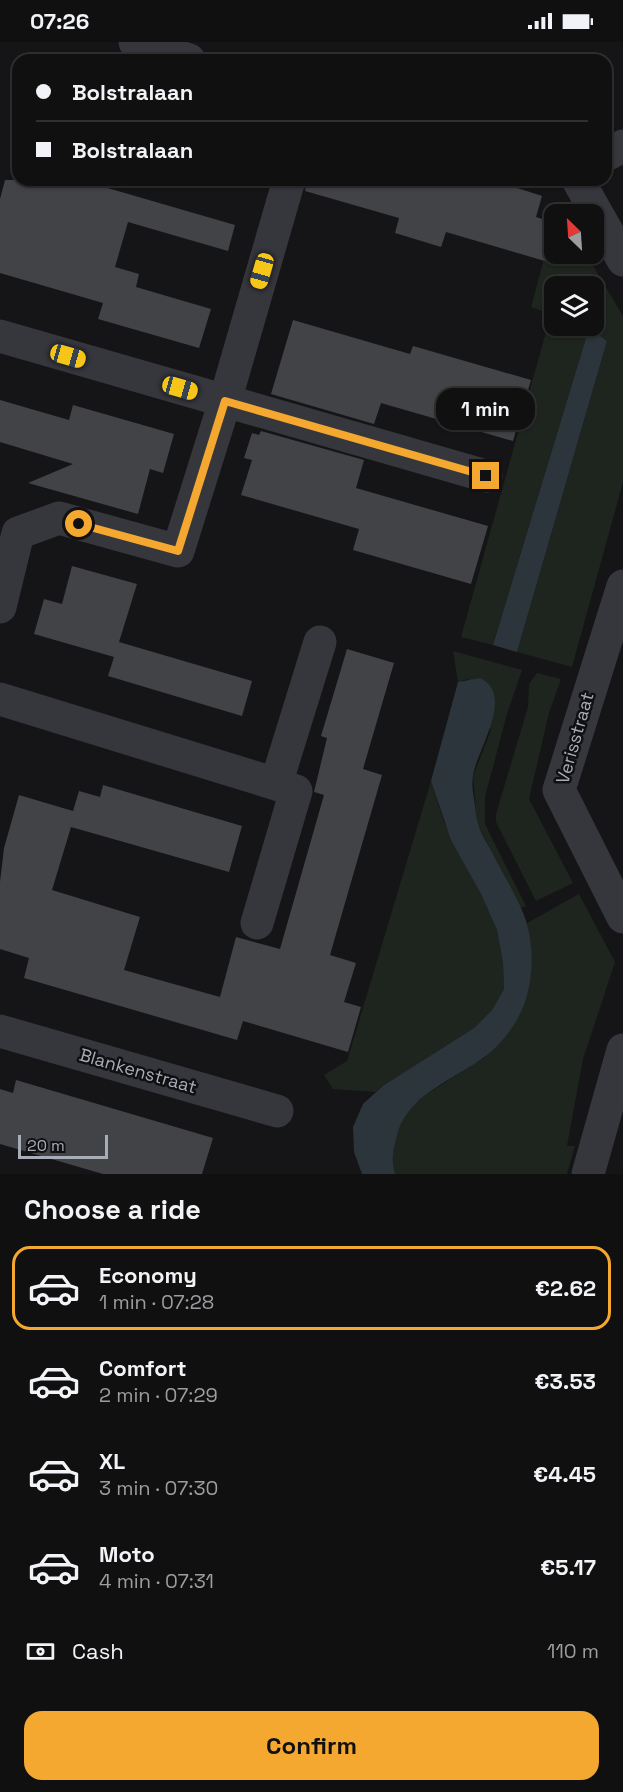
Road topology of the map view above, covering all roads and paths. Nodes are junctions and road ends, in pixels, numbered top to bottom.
1 (135, 42) edge
2 (171, 54) edge
3 (287, 186) edge
4 (581, 186) edge
5 (623, 260) edge
6 (0, 336) edge
7 (225, 401) junction
8 (486, 476) dead end
9 (9, 531) edge
10 (623, 585) edge
11 (0, 607) edge
12 (320, 642) dead end
13 (2, 708) edge
14 (276, 784) junction
15 (623, 917) edge
16 (257, 923) dead end
17 (0, 1031) edge
18 (623, 1050) edge
19 (277, 1111) dead end
20 (588, 1174) edge

1 - 2 street
3 - 7 street
4 - 5 street
6 - 7 street
7 - 8 street
7 - 9 street
9 - 11 street
10 - 15 street, Verisstraat
12 - 14 street
13 - 14 street
14 - 16 street
17 - 19 street, Blankenstraat
18 - 20 street

